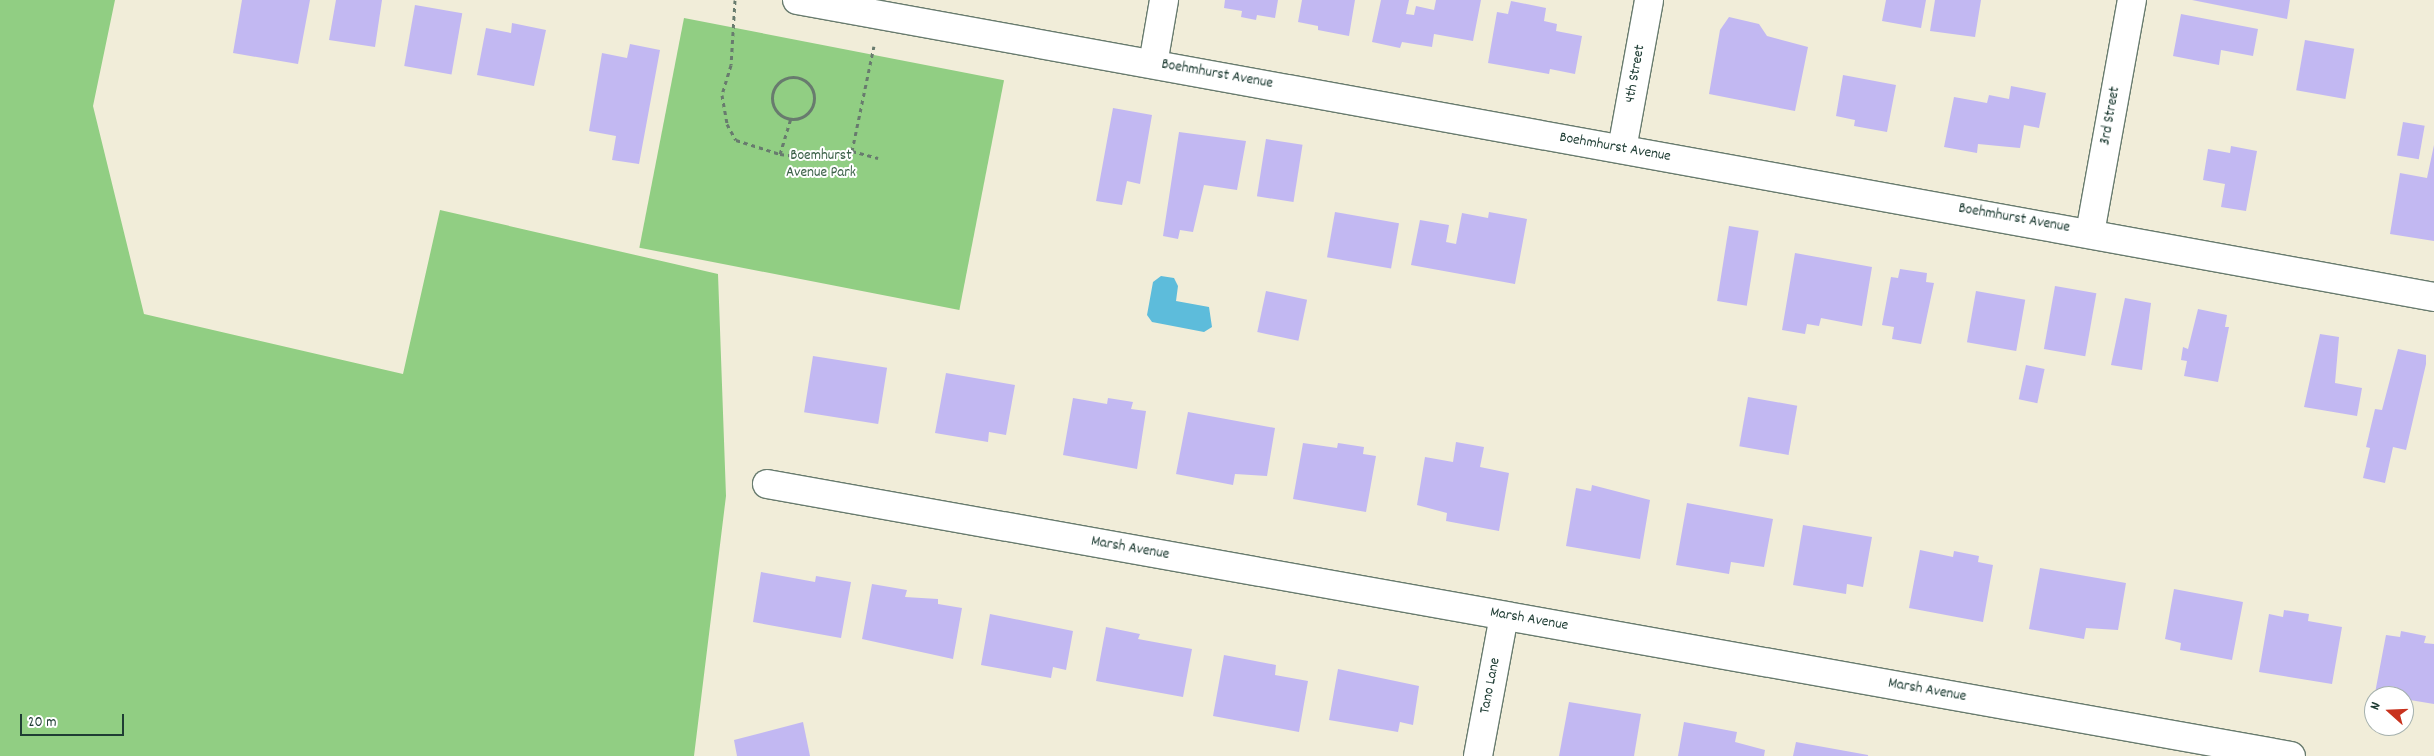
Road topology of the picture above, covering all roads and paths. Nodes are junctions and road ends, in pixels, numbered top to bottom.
1 (735, 0) edge
2 (797, 0) edge
3 (1164, 0) edge
4 (1649, 0) edge
5 (2132, 0) edge
6 (881, 15) junction
7 (1153, 64) junction
8 (791, 118) junction
9 (1622, 149) junction
10 (852, 150) junction
11 (780, 154) junction
12 (878, 158) dead end
13 (2090, 233) junction
14 (2434, 296) edge
15 (766, 484) dead end
16 (1504, 616) junction
17 (1478, 756) edge
18 (2291, 756) edge

1 - 11 path
2 - 6 street, Boehmhurst Avenue
3 - 7 street
4 - 9 street, 4th Street
5 - 13 street, 3rd Street
6 - 7 street, Boehmhurst Avenue
6 - 10 path
7 - 9 street, Boehmhurst Avenue
8 - 8 path
8 - 11 path
9 - 13 street, Boehmhurst Avenue
10 - 11 path
10 - 12 path
13 - 14 street, Boehmhurst Avenue
15 - 16 street, Marsh Avenue
16 - 17 street, Tano Lane
16 - 18 street, Marsh Avenue

